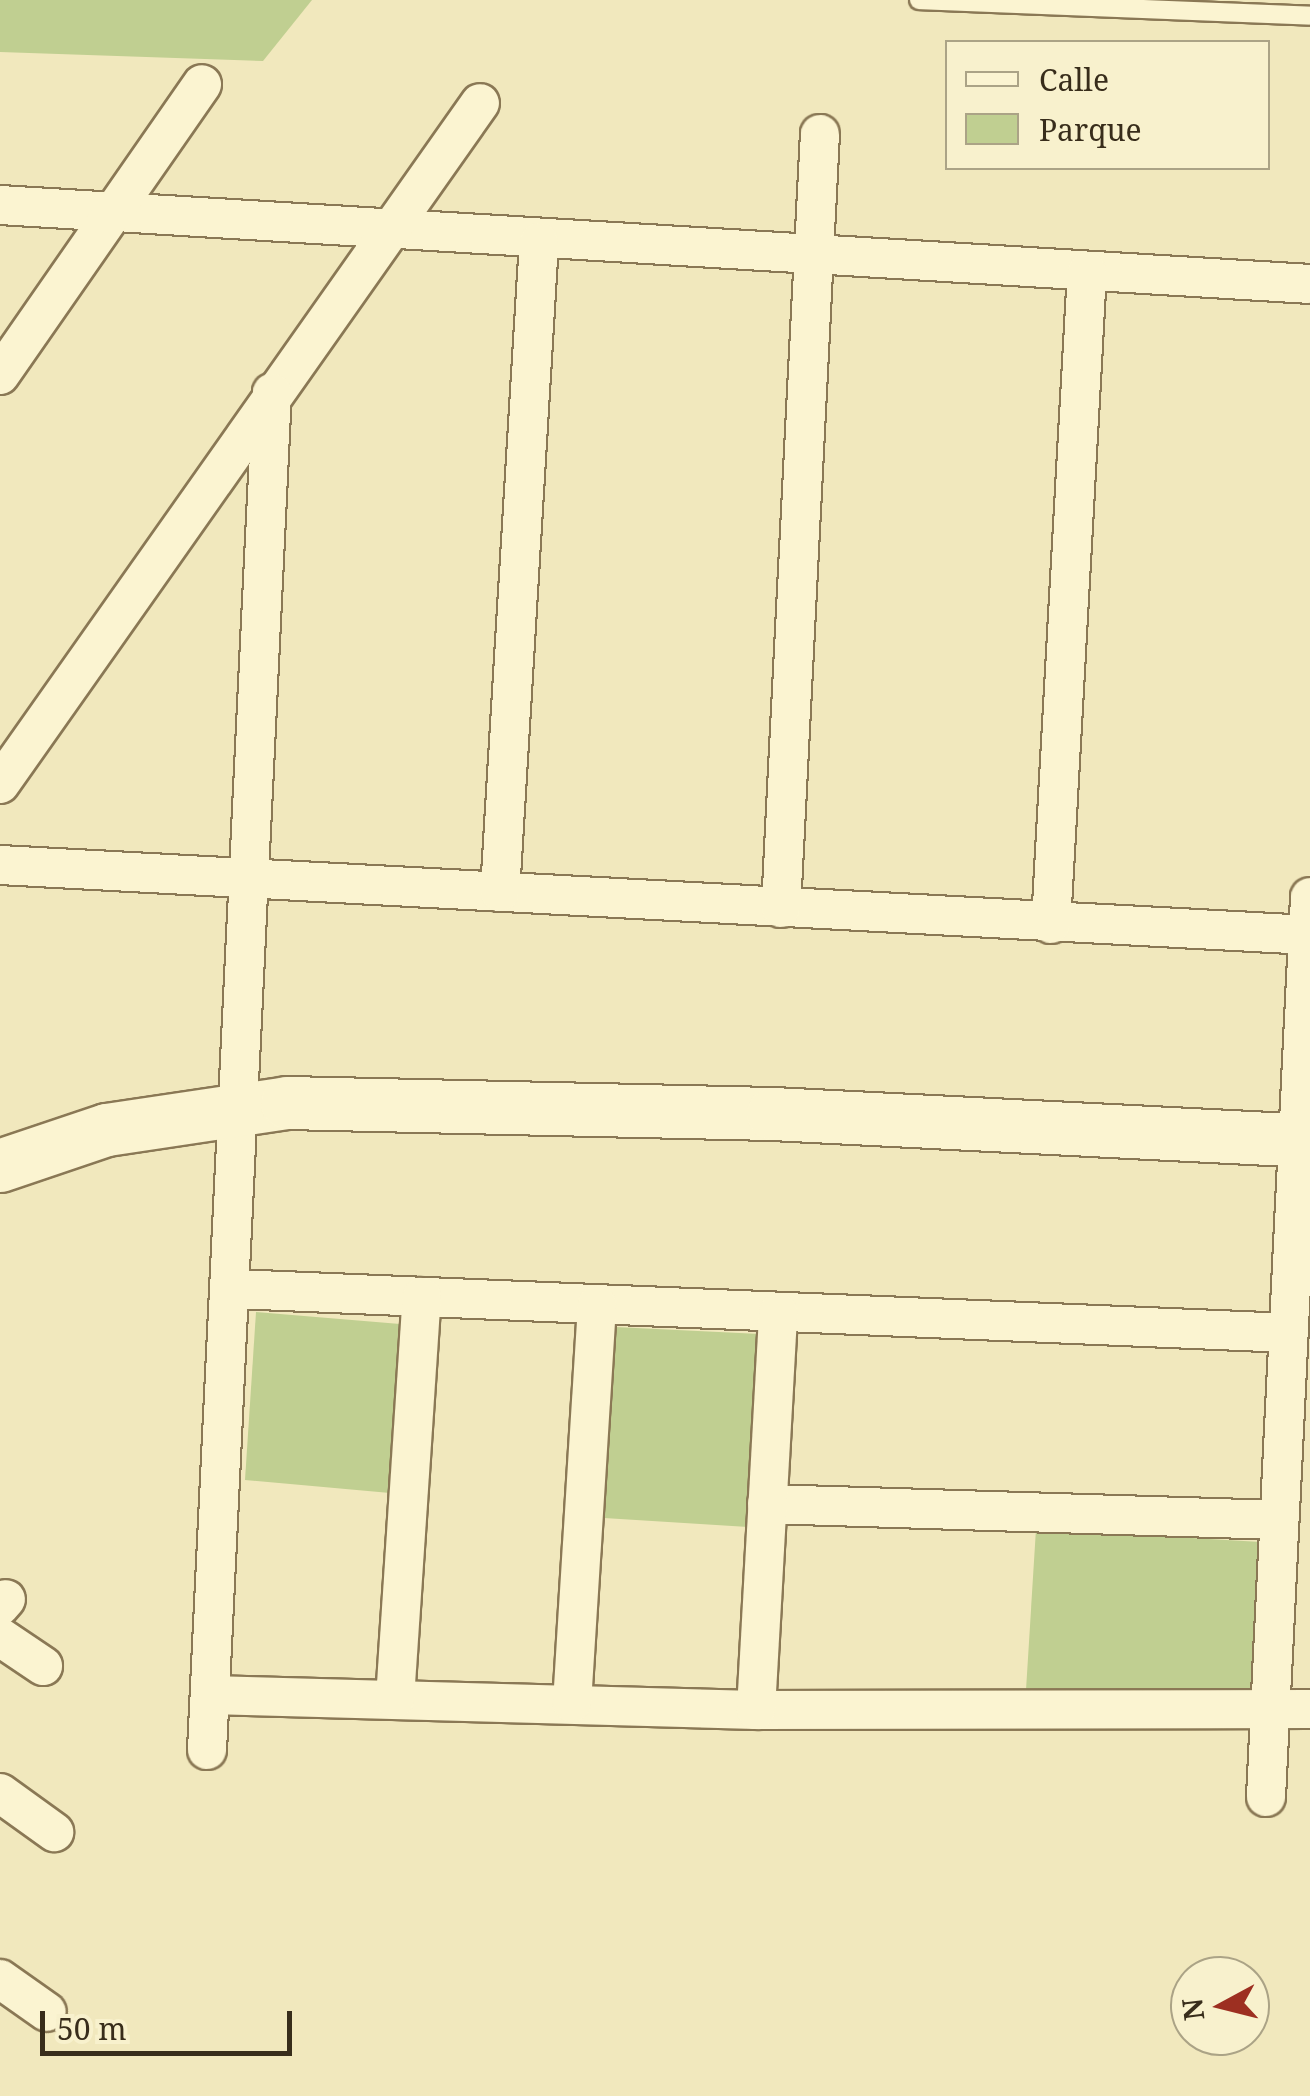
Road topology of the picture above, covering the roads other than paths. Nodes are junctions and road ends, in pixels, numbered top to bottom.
1 (918, 0) edge
2 (1310, 16) edge
3 (202, 84) dead end
4 (480, 103) dead end
5 (820, 134) dead end
6 (0, 205) edge
7 (119, 208) junction
8 (387, 226) junction
9 (540, 242) junction
10 (815, 257) junction
11 (1087, 272) junction
12 (1310, 284) edge
13 (0, 375) edge
14 (272, 393) junction
15 (0, 784) edge
16 (0, 865) edge
17 (253, 878) junction
18 (500, 892) junction
19 (1310, 897) edge
20 (781, 908) junction
21 (1052, 924) junction
22 (1309, 935) edge
23 (242, 1108) junction
24 (1306, 1141) edge
25 (0, 1166) edge
26 (235, 1289) junction
27 (422, 1297) junction
28 (597, 1305) junction
29 (778, 1312) junction
30 (1288, 1333) junction
31 (767, 1504) junction
32 (1279, 1520) junction
33 (0, 1638) edge
34 (43, 1666) dead end
35 (210, 1695) junction
36 (395, 1699) junction
37 (572, 1703) junction
38 (1310, 1709) edge
39 (756, 1710) junction
40 (1268, 1710) junction
41 (207, 1750) dead end
42 (0, 1793) edge
43 (1266, 1798) dead end
44 (54, 1832) dead end
45 (0, 1978) edge
46 (48, 2012) dead end

1 - 2 lane
3 - 7 street
4 - 8 street
5 - 10 street
6 - 7 street
7 - 8 street
7 - 13 street
8 - 9 street
8 - 14 street
9 - 10 street
9 - 18 street
10 - 11 street
10 - 20 street
11 - 12 street
11 - 21 street
14 - 15 street
14 - 17 street
16 - 17 street
17 - 18 street
17 - 23 street
18 - 20 street
19 - 22 street
20 - 21 street
21 - 22 street
22 - 24 street
23 - 24 main road
23 - 25 main road
23 - 26 street
24 - 30 street
26 - 27 street
26 - 35 street
27 - 28 street
27 - 36 street
28 - 29 street
28 - 37 street
29 - 30 street
29 - 31 street
30 - 32 street
31 - 32 street
31 - 39 street
32 - 40 street
33 - 34 street
35 - 36 street
35 - 41 street
36 - 37 street
37 - 39 street
38 - 40 street
39 - 40 street
40 - 43 street
42 - 44 street
45 - 46 street

